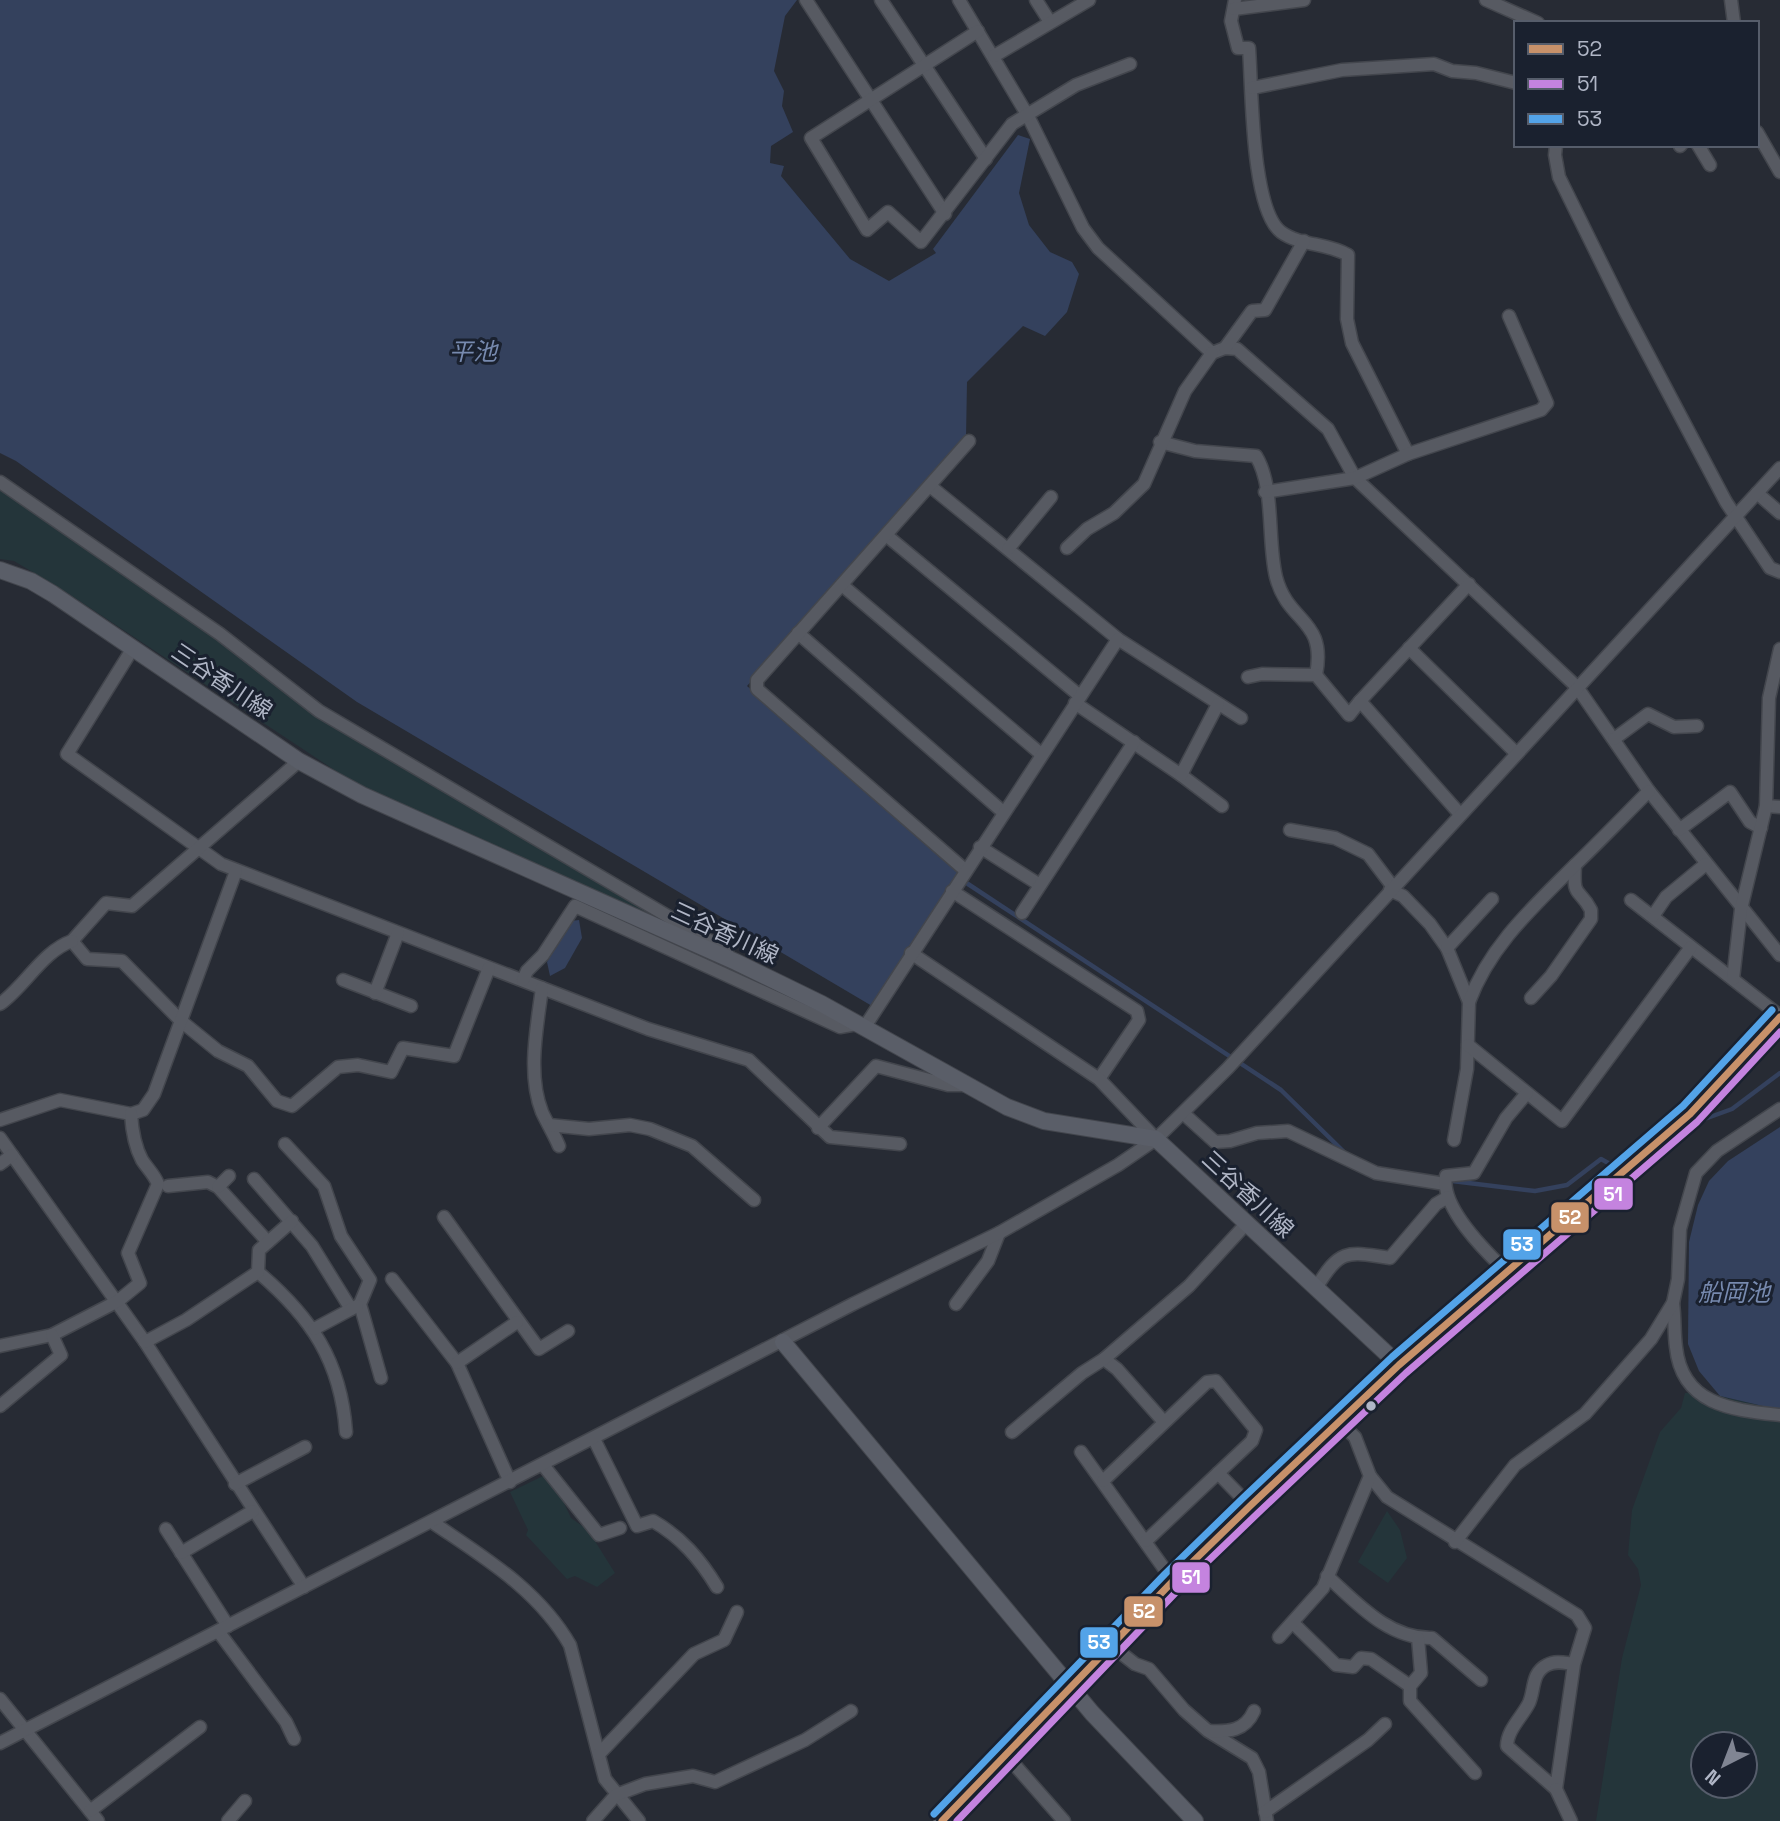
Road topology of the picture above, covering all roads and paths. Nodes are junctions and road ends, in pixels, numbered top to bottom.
1 (806, 0) edge
2 (881, 0) edge
3 (959, 0) edge
4 (1036, 0) edge
5 (1089, 0) edge
6 (1304, 0) edge
7 (1486, 0) edge
8 (1731, 0) edge
9 (1234, 5) edge
10 (1533, 21) edge
11 (1734, 21) edge
12 (1050, 22) junction
13 (978, 31) junction
14 (993, 56) junction
15 (1130, 64) dead end
16 (925, 65) junction
17 (1514, 82) edge
18 (1252, 89) junction
19 (870, 100) junction
20 (1028, 116) junction
21 (1759, 135) edge
22 (1556, 147) edge
23 (1699, 147) edge
24 (986, 159) junction
25 (1710, 165) dead end
26 (1780, 172) edge
27 (945, 214) junction
28 (1304, 241) junction
29 (1510, 316) dead end
30 (1225, 348) junction
31 (1212, 353) junction
32 (969, 441) dead end
33 (1160, 442) junction
34 (1408, 454) junction
35 (1780, 468) edge
36 (1355, 478) junction
37 (0, 482) edge
38 (930, 486) junction
39 (1265, 492) junction
40 (1757, 493) junction
41 (1051, 497) dead end
42 (1780, 513) edge
43 (1737, 517) junction
44 (886, 535) junction
45 (1067, 548) dead end
46 (1008, 550) junction
47 (0, 570) edge
48 (1780, 572) edge
49 (1469, 584) junction
50 (842, 585) junction
51 (798, 633) junction
52 (1118, 639) junction
53 (133, 648) junction
54 (1409, 648) junction
55 (1780, 649) edge
56 (1315, 675) junction
57 (1248, 677) dead end
58 (1577, 687) junction
59 (1077, 700) junction
60 (1360, 701) junction
61 (1218, 704) junction
62 (1241, 718) dead end
63 (1697, 726) dead end
64 (1614, 739) junction
65 (1134, 742) junction
66 (1515, 752) junction
67 (1041, 754) junction
68 (299, 761) junction
69 (1181, 775) junction
70 (1649, 791) junction
71 (1222, 806) dead end
72 (1766, 806) junction
73 (1780, 807) edge
74 (1003, 812) junction
75 (1459, 813) junction
76 (1761, 828) junction
77 (1290, 830) dead end
78 (1679, 830) junction
79 (979, 847) junction
80 (198, 848) junction
81 (1706, 864) junction
82 (1575, 865) junction
83 (965, 870) junction
84 (236, 871) junction
85 (1040, 885) junction
86 (1391, 888) junction
87 (952, 891) junction
88 (1492, 899) dead end
89 (1631, 900) dead end
90 (1741, 909) junction
91 (1022, 913) dead end
92 (1653, 916) junction
93 (398, 933) junction
94 (72, 942) junction
95 (1691, 947) junction
96 (1447, 948) junction
97 (911, 953) junction
98 (1780, 955) edge
99 (736, 962) junction
100 (489, 968) junction
101 (1733, 979) junction
102 (343, 980) dead end
103 (523, 980) junction
104 (542, 988) junction
105 (375, 993) junction
106 (1531, 998) dead end
107 (1469, 1002) junction
108 (0, 1004) edge
109 (411, 1006) dead end
110 (1780, 1016) edge
111 (181, 1021) junction
112 (861, 1026) junction
113 (1468, 1045) junction
114 (1099, 1079) junction
115 (967, 1085) junction
116 (1527, 1093) junction
117 (1780, 1109) edge
118 (131, 1114) junction
119 (1184, 1114) junction
120 (0, 1120) edge
121 (550, 1125) junction
122 (818, 1129) junction
123 (0, 1138) edge
124 (1156, 1139) junction
125 (1454, 1140) dead end
126 (285, 1144) dead end
127 (900, 1144) dead end
128 (559, 1146) dead end
129 (12, 1155) junction
130 (0, 1164) edge
131 (229, 1176) dead end
132 (254, 1179) dead end
133 (1446, 1185) junction
134 (168, 1186) dead end
135 (218, 1187) junction
136 (754, 1200) dead end
137 (444, 1217) dead end
138 (292, 1221) junction
139 (1246, 1224) junction
140 (999, 1233) junction
141 (268, 1242) junction
142 (258, 1272) junction
143 (1507, 1272) junction
144 (392, 1279) dead end
145 (1316, 1288) junction
146 (118, 1301) junction
147 (1673, 1303) junction
148 (956, 1304) dead end
149 (356, 1306) junction
150 (517, 1322) junction
151 (314, 1329) junction
152 (568, 1331) dead end
153 (52, 1335) junction
154 (145, 1342) junction
155 (783, 1342) junction
156 (0, 1346) edge
157 (1104, 1359) junction
158 (457, 1363) junction
159 (1399, 1365) junction
160 (381, 1378) dead end
161 (0, 1406) edge
162 (1780, 1415) edge
163 (1164, 1422) junction
164 (1338, 1422) junction
165 (346, 1432) dead end
166 (1012, 1432) dead end
167 (594, 1439) junction
168 (305, 1447) dead end
169 (1081, 1452) dead end
170 (543, 1465) junction
171 (1218, 1473) junction
172 (1370, 1476) junction
173 (1103, 1481) junction
174 (510, 1482) junction
175 (235, 1484) junction
176 (1250, 1506) junction
177 (253, 1511) junction
178 (432, 1522) junction
179 (620, 1528) dead end
180 (166, 1529) dead end
181 (1146, 1541) junction
182 (1455, 1542) junction
183 (181, 1553) junction
184 (1327, 1576) junction
185 (1173, 1580) junction
186 (304, 1587) junction
187 (717, 1587) dead end
188 (737, 1612) dead end
189 (1293, 1622) junction
190 (223, 1629) junction
191 (1279, 1637) dead end
192 (1418, 1638) junction
193 (1112, 1646) junction
194 (1574, 1664) junction
195 (1481, 1680) dead end
196 (1410, 1686) junction
197 (1070, 1687) junction
198 (0, 1699) edge
199 (851, 1711) dead end
200 (1254, 1711) dead end
201 (1385, 1724) dead end
202 (200, 1727) dead end
203 (24, 1731) junction
204 (1209, 1731) junction
205 (294, 1739) dead end
206 (0, 1743) edge
207 (598, 1754) junction
208 (1006, 1755) junction
209 (1475, 1773) dead end
210 (1556, 1789) junction
211 (616, 1795) junction
212 (244, 1801) dead end
213 (1266, 1816) edge
214 (93, 1817) edge
215 (228, 1821) edge
216 (593, 1821) edge
217 (639, 1821) edge
218 (943, 1821) edge
219 (1064, 1821) edge
220 (1195, 1821) edge
221 (1571, 1821) edge

1 - 19 street
2 - 16 street
3 - 13 street
4 - 12 street
5 - 12 street
6 - 9 street
7 - 10 street
8 - 11 street
9 - 18 street
12 - 14 street
13 - 14 street
13 - 16 street
14 - 20 street
15 - 20 street
16 - 19 street
16 - 24 street
17 - 18 street
18 - 28 street
19 - 27 street
19 - 27 street
20 - 24 street
20 - 31 street
21 - 26 street
22 - 43 street
23 - 25 street
24 - 27 street
28 - 30 street
28 - 34 street
29 - 34 street
30 - 31 street
30 - 36 street
31 - 33 street
32 - 38 street
33 - 39 street
33 - 45 street
34 - 36 street
35 - 40 street
36 - 39 street
36 - 49 street
37 - 99 street
38 - 44 street
38 - 46 street
39 - 56 street
40 - 42 street
40 - 43 street
41 - 46 street
43 - 48 street
43 - 58 street
44 - 50 street
44 - 59 street
46 - 52 street
47 - 53 main road, 三谷香川線
49 - 54 street
49 - 58 street
50 - 51 street
50 - 67 street
51 - 74 street
51 - 83 street
52 - 59 street
52 - 61 street
53 - 68 main road, 三谷香川線
53 - 80 street
54 - 60 street
54 - 66 street
55 - 72 street
56 - 57 street
56 - 60 street
58 - 64 street
58 - 66 street
59 - 65 street
59 - 67 street
60 - 75 street
61 - 62 street
61 - 69 street
63 - 64 street
64 - 70 street
65 - 69 street
65 - 85 street
66 - 75 street
67 - 74 street
68 - 80 street
68 - 99 main road, 三谷香川線
69 - 71 street
70 - 78 street
70 - 82 street
72 - 73 street
72 - 76 street
74 - 79 street
75 - 86 street
76 - 78 street
76 - 90 street
77 - 86 street
78 - 81 street
79 - 83 street
79 - 85 street
80 - 84 street
80 - 94 street
81 - 90 street
81 - 92 street
82 - 106 street
82 - 107 street
83 - 87 street
84 - 93 street
84 - 111 street
85 - 91 street
86 - 96 street
86 - 119 street
87 - 97 street
87 - 114 street
88 - 96 street
89 - 92 street
90 - 98 street
90 - 101 street
92 - 95 street
93 - 100 street
93 - 105 street
94 - 108 street
94 - 111 street
95 - 101 street
95 - 116 street
96 - 107 street
97 - 112 street
97 - 114 street
99 - 112 main road, 三谷香川線
100 - 103 street
100 - 111 street
101 - 110 street
102 - 105 street
103 - 104 street
103 - 112 street
104 - 121 street
104 - 122 street
105 - 109 street
107 - 113 street
110 - 143 main road
111 - 118 street
112 - 115 main road, 三谷香川線
113 - 116 street
113 - 125 street
114 - 124 street
115 - 122 street
115 - 124 main road, 三谷香川線
116 - 133 street
117 - 147 street
118 - 120 street
118 - 146 street
119 - 124 street
119 - 133 street
121 - 128 street
121 - 136 street
122 - 127 street
123 - 129 street
124 - 139 main road, 三谷香川線
124 - 140 street
126 - 149 street
129 - 130 street
129 - 146 street
131 - 135 street
132 - 138 street
133 - 143 street
133 - 145 street
134 - 135 street
135 - 141 street
137 - 150 street
138 - 141 street
138 - 149 street
139 - 145 main road, 三谷香川線
139 - 157 street
140 - 148 street
140 - 155 street
141 - 142 street
142 - 151 street
142 - 154 street
143 - 159 main road
144 - 158 street
145 - 159 main road, 三谷香川線
146 - 153 street
146 - 154 street
147 - 162 street
147 - 182 street
149 - 151 street
149 - 160 street
150 - 152 street
150 - 158 street
151 - 165 street
153 - 156 street
153 - 161 street
154 - 175 street
155 - 167 street
155 - 197 main road
157 - 163 street
157 - 166 street
158 - 174 street
159 - 164 main road
163 - 171 street
163 - 173 street
164 - 172 street
164 - 176 main road
167 - 170 street
167 - 187 street
168 - 175 street
169 - 173 street
170 - 174 street
170 - 179 street
171 - 176 street
171 - 181 street
172 - 182 street
172 - 184 street
173 - 181 street
174 - 178 street
175 - 177 street
176 - 185 main road
177 - 183 street
177 - 186 street
178 - 186 street
178 - 207 street
180 - 183 street
181 - 185 street
182 - 194 street
183 - 190 street
184 - 189 street
184 - 192 street
185 - 193 main road
186 - 190 street
188 - 207 street
189 - 191 street
189 - 196 street
190 - 203 street
190 - 205 street
192 - 195 street
192 - 196 street
193 - 197 main road
193 - 204 street
194 - 210 street
194 - 210 street
196 - 209 street
197 - 208 main road
197 - 220 main road
198 - 203 street
199 - 211 street
200 - 204 street
201 - 213 street
202 - 214 street
203 - 206 street
203 - 214 street
204 - 213 street
207 - 211 street
208 - 218 main road
208 - 219 street
210 - 221 street
211 - 216 street
211 - 217 street
212 - 215 street

